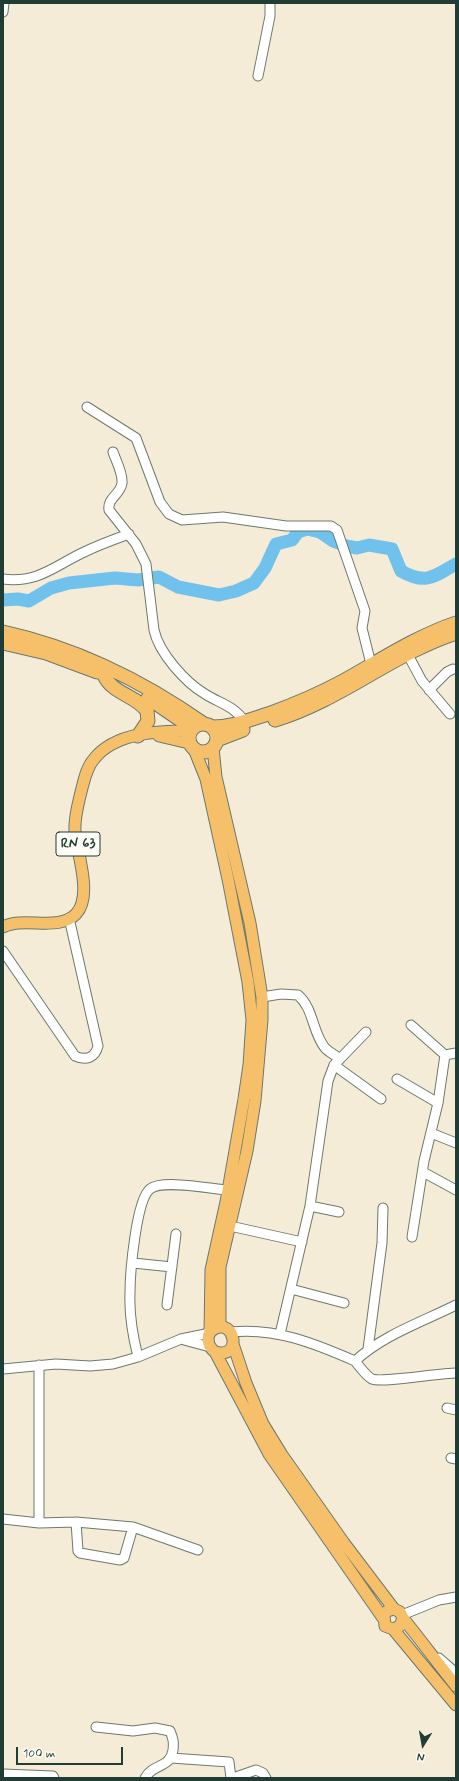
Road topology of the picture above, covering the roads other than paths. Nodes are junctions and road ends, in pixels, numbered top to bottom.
1 (4, 3) edge
2 (270, 3) edge
3 (3, 12) edge
4 (258, 76) dead end
5 (87, 408) dead end
6 (113, 452) dead end
7 (129, 534) junction
8 (3, 579) edge
9 (456, 623) edge
10 (3, 632) edge
11 (456, 633) edge
12 (3, 644) edge
13 (407, 653) junction
14 (371, 664) junction
15 (454, 669) dead end
16 (104, 675) junction
17 (429, 690) junction
18 (450, 714) dead end
19 (245, 722) junction
20 (197, 734) junction
21 (143, 735) junction
22 (215, 744) junction
23 (70, 918) junction
24 (3, 927) edge
25 (3, 951) edge
26 (250, 993) junction
27 (261, 994) junction
28 (411, 1025) dead end
29 (366, 1032) dead end
30 (456, 1053) edge
31 (445, 1055) junction
32 (337, 1062) junction
33 (397, 1079) dead end
34 (381, 1099) dead end
35 (438, 1103) junction
36 (431, 1133) junction
37 (456, 1143) edge
38 (423, 1172) junction
39 (228, 1190) junction
40 (456, 1190) edge
41 (310, 1206) junction
42 (383, 1208) dead end
43 (339, 1212) dead end
44 (230, 1226) junction
45 (176, 1234) dead end
46 (412, 1237) dead end
47 (302, 1242) junction
48 (133, 1263) junction
49 (172, 1267) junction
50 (291, 1289) junction
51 (344, 1303) dead end
52 (167, 1305) dead end
53 (456, 1305) edge
54 (220, 1327) junction
55 (231, 1332) junction
56 (210, 1333) junction
57 (280, 1334) junction
58 (180, 1339) junction
59 (233, 1344) junction
60 (212, 1349) junction
61 (368, 1349) junction
62 (138, 1357) junction
63 (355, 1361) junction
64 (39, 1365) junction
65 (3, 1369) edge
66 (456, 1373) edge
67 (3, 1519) edge
68 (76, 1522) junction
69 (39, 1523) junction
70 (133, 1527) junction
71 (198, 1550) dead end
72 (456, 1597) edge
73 (400, 1615) junction
74 (383, 1618) junction
75 (393, 1629) junction
76 (456, 1673) edge
77 (456, 1686) edge
78 (456, 1705) edge
79 (96, 1727) dead end
80 (172, 1758) junction
81 (3, 1774) edge
82 (54, 1778) edge
83 (145, 1778) edge
84 (232, 1778) edge
85 (266, 1778) edge

1 - 3 street
2 - 4 street
5 - 14 street
6 - 7 street
7 - 8 street
7 - 19 street
9 - 14 highway, RN 63
10 - 20 highway
11 - 13 highway
12 - 16 highway
13 - 17 street
13 - 22 highway
14 - 19 highway, RN 63
15 - 17 street
16 - 20 highway
16 - 21 highway
17 - 18 street
19 - 20 highway, RN 63
20 - 21 main road, RN 63
20 - 22 highway
20 - 22 highway
20 - 26 main road
21 - 23 main road, RN 63
22 - 27 main road
23 - 24 main road
23 - 25 street
26 - 27 main road
26 - 39 main road
27 - 32 street
27 - 44 main road
28 - 31 street
29 - 32 street
30 - 31 street
31 - 35 street
32 - 34 street
32 - 41 street
33 - 35 street
35 - 36 street
36 - 37 street
36 - 38 street
38 - 40 street
38 - 46 street
39 - 48 street
39 - 56 main road
41 - 43 street
41 - 47 street
42 - 61 street
44 - 47 street
44 - 54 main road
45 - 49 street
47 - 50 street
48 - 49 street
48 - 62 street
49 - 52 street
50 - 51 street
50 - 57 street
53 - 61 street
54 - 55 main road
54 - 56 main road
55 - 57 street
55 - 59 main road
56 - 58 street
56 - 60 main road
57 - 63 street
58 - 60 street
58 - 62 street
59 - 60 main road
59 - 73 main road
60 - 74 main road
61 - 63 street
62 - 64 street
63 - 66 street
64 - 65 street
64 - 69 street
67 - 69 street
68 - 69 street
68 - 70 street
68 - 70 street
70 - 71 street
72 - 73 street
73 - 74 main road
73 - 75 main road
73 - 76 street
73 - 77 main road
74 - 75 main road
75 - 78 main road
79 - 80 street
80 - 83 street
80 - 84 street
81 - 82 street
84 - 85 street

